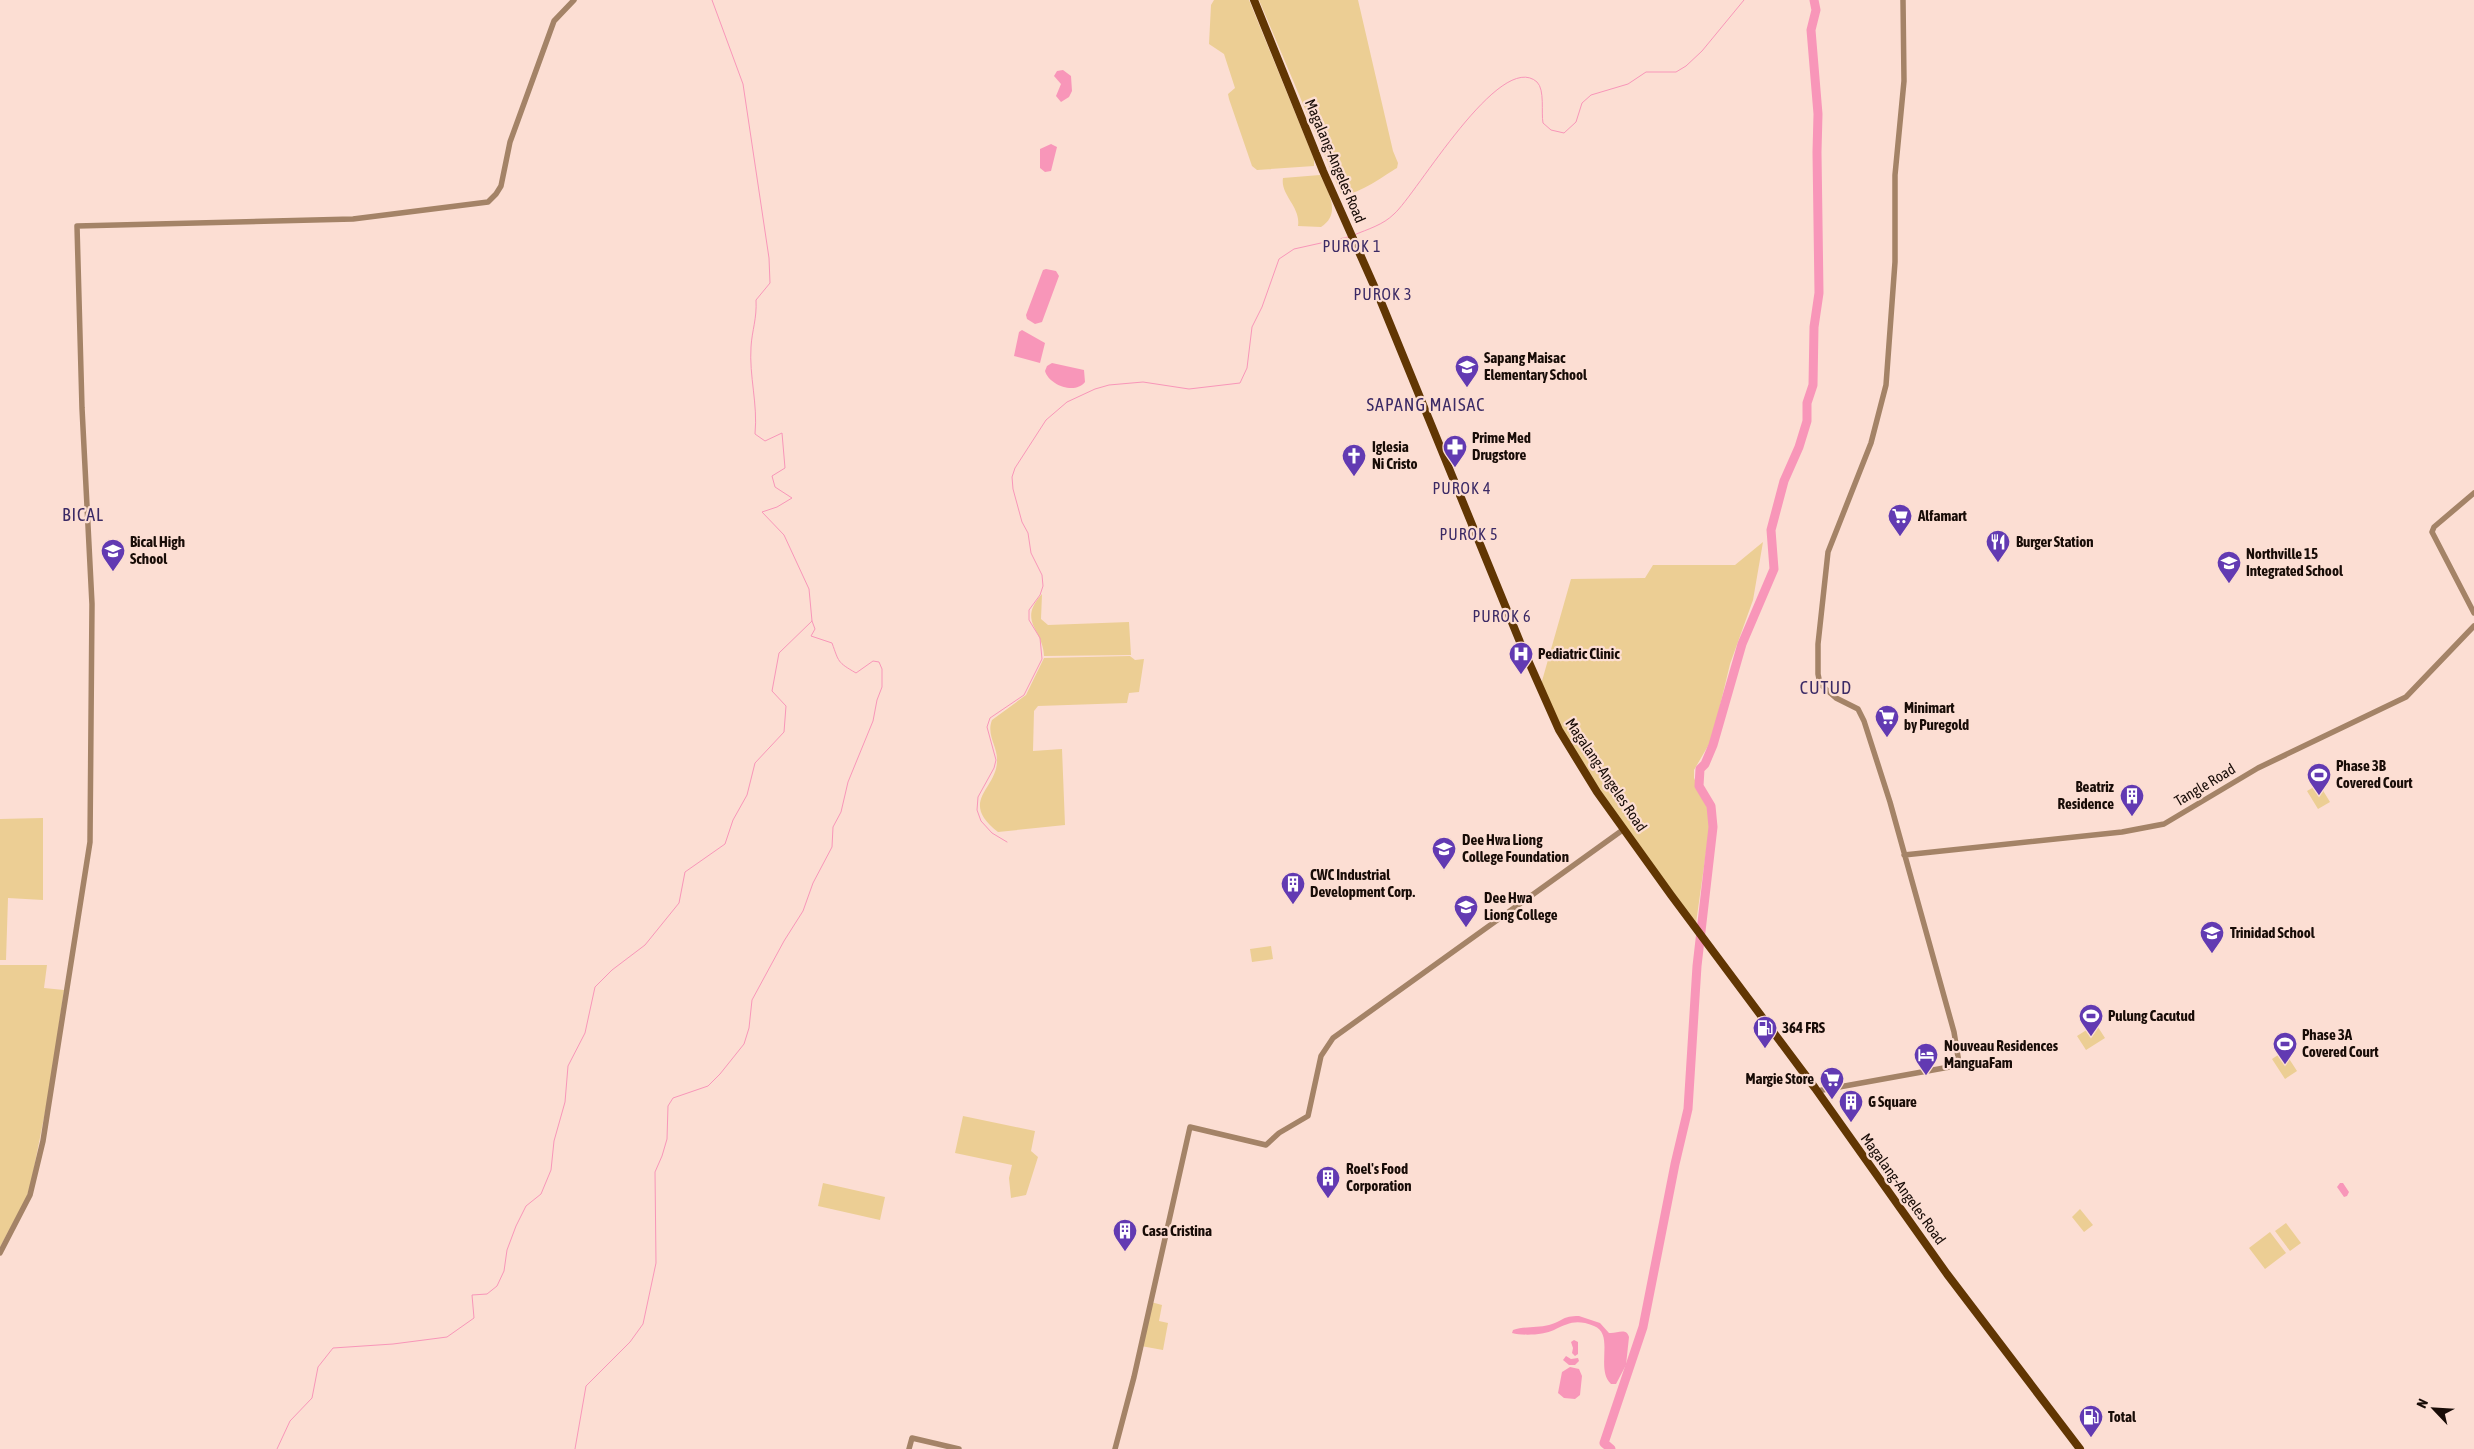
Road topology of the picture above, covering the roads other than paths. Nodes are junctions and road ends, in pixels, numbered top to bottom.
1 (574, 0) edge
2 (1254, 0) edge
3 (1903, 0) edge
4 (2474, 493) edge
5 (2474, 613) edge
6 (2474, 626) edge
7 (1624, 829) junction
8 (1904, 855) junction
9 (1816, 1089) junction
10 (0, 1253) edge
11 (909, 1449) edge
12 (959, 1449) edge
13 (1115, 1449) edge
14 (2080, 1449) edge

1 - 10 street
2 - 7 main road, Magalang-Angeles Road
3 - 8 street
4 - 5 street
6 - 8 street, Tangle Road
7 - 9 main road, Magalang-Angeles Road
7 - 13 street
8 - 9 street
9 - 14 main road, Magalang-Angeles Road
11 - 12 street

